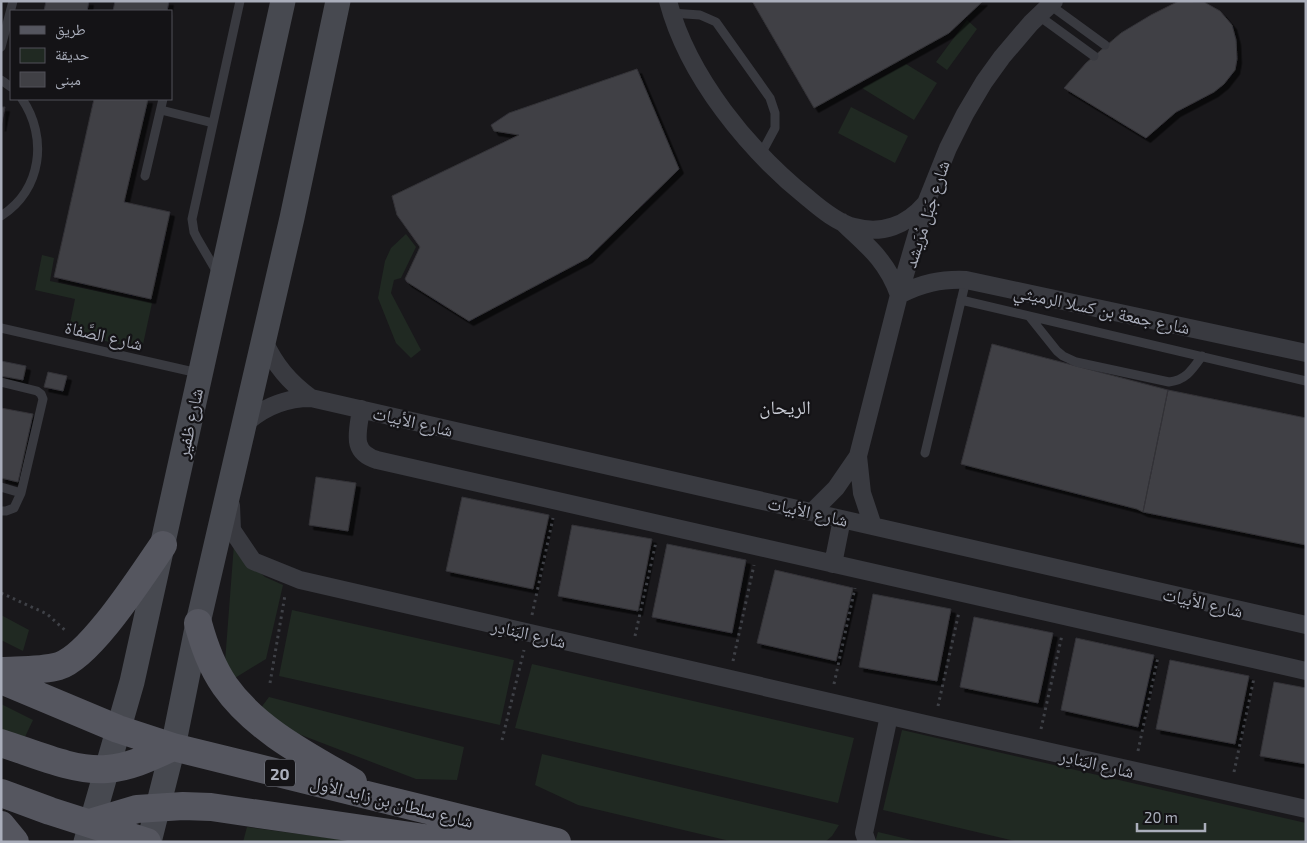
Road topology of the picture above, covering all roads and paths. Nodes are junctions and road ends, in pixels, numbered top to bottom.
1 (240, 1) edge
2 (283, 1) edge
3 (338, 1) edge
4 (670, 7) edge
5 (1047, 7) edge
6 (10, 15) edge
7 (1105, 46) dead end
8 (1, 47) edge
9 (1094, 56) dead end
10 (23, 100) edge
11 (163, 100) edge
12 (161, 110) junction
13 (213, 123) junction
14 (761, 154) junction
15 (145, 176) dead end
16 (926, 203) junction
17 (1, 216) edge
18 (842, 222) junction
19 (221, 278) junction
20 (966, 280) junction
21 (900, 295) junction
22 (961, 300) junction
23 (1029, 316) junction
24 (1, 328) edge
25 (264, 341) junction
26 (1306, 352) edge
27 (1202, 356) junction
28 (200, 374) junction
29 (1306, 381) edge
30 (1, 382) edge
31 (311, 398) junction
32 (361, 410) junction
33 (244, 426) junction
34 (925, 453) dead end
35 (858, 456) junction
36 (229, 484) junction
37 (1, 487) edge
38 (20, 493) junction
39 (556, 501) junction
40 (1, 511) edge
41 (812, 512) junction
42 (842, 519) junction
43 (660, 524) junction
44 (873, 526) junction
45 (163, 545) junction
46 (758, 547) junction
47 (833, 564) junction
48 (859, 570) junction
49 (288, 576) junction
50 (1, 593) edge
51 (964, 593) junction
52 (1066, 616) junction
53 (198, 622) junction
54 (1306, 625) edge
55 (528, 633) junction
56 (1162, 638) junction
57 (84, 648) junction
58 (631, 657) junction
59 (1258, 660) junction
60 (1, 671) edge
61 (1306, 671) edge
62 (729, 679) junction
63 (1, 680) edge
64 (270, 683) dead end
65 (830, 702) junction
66 (889, 716) junction
67 (934, 726) junction
68 (118, 729) junction
69 (502, 740) dead end
70 (1, 743) edge
71 (173, 747) junction
72 (1037, 750) junction
73 (106, 769) junction
74 (1133, 771) junction
75 (1229, 792) junction
76 (1, 793) edge
77 (388, 799) junction
78 (157, 808) junction
79 (1306, 809) edge
80 (1, 825) edge
81 (88, 832) edge
82 (520, 834) junction
83 (862, 839) edge
84 (14, 842) edge
85 (148, 842) edge
86 (557, 842) edge

1 - 13 lane
2 - 19 main road, شارع ظفير
3 - 25 main road
4 - 14 street
4 - 14 lane
5 - 7 lane
5 - 9 lane
5 - 16 street, شارع جَبَل مُرَيشد
6 - 8 lane
10 - 17 lane
11 - 12 lane
12 - 13 lane
12 - 15 lane
13 - 19 lane
14 - 18 street
16 - 18 street
16 - 21 street, شارع جَبَل مُرَيشد
18 - 21 street
19 - 28 main road, شارع ظفير
20 - 21 street, شارع جمعة بن كسلا الرميثي
20 - 22 lane
20 - 26 street, شارع جمعة بن كسلا الرميثي
21 - 35 street, شارع جَبَل مُرَيشد
22 - 23 lane
22 - 34 lane
23 - 27 lane
23 - 27 lane
24 - 28 lane, شارع الصَّفاة
25 - 31 street, شارع الأبيات
25 - 33 main road
27 - 29 lane
28 - 45 main road, شارع ظفير
30 - 38 lane
31 - 32 street, شارع الأبيات
31 - 33 street, شارع الأبيات
32 - 39 street
32 - 41 street, شارع الأبيات
33 - 36 main road
35 - 41 street, شارع جَبَل مُرَيشد
35 - 44 street, شارع جَبَل مُرَيشد
36 - 49 street, شارع البَنادِر
36 - 53 main road
37 - 38 lane
38 - 40 lane
39 - 43 street
39 - 55 path
41 - 42 street, شارع الأبيات
42 - 44 street, شارع الأبيات
42 - 47 street
43 - 46 street
43 - 58 path
44 - 54 street, شارع الأبيات
45 - 57 main road
45 - 68 main road, شارع ظفير
46 - 47 street
46 - 62 path
47 - 48 street
48 - 51 street
48 - 65 path
49 - 55 street, شارع البَنادِر
49 - 64 path
50 - 57 path
51 - 52 street
51 - 67 path
52 - 56 street
52 - 72 path
53 - 71 main road
53 - 77 main road
55 - 58 street, شارع البَنادِر
55 - 69 path
56 - 59 street
56 - 74 path
57 - 60 main road
58 - 62 street, شارع البَنادِر
59 - 61 street
59 - 75 path
62 - 65 street, شارع البَنادِر
63 - 68 main road, شارع سلطان بن زايد الأول / 20
65 - 66 street, شارع البَنادِر
66 - 67 street, شارع البَنادِر
66 - 83 street
67 - 72 street, شارع البَنادِر
68 - 71 main road, شارع سلطان بن زايد الأول / 20
68 - 73 main road, شارع ظفير
70 - 73 main road
71 - 73 main road
71 - 77 main road, شارع سلطان بن زايد الأول / 20
71 - 78 main road
72 - 74 street, شارع البَنادِر
73 - 81 main road, شارع ظفير
74 - 75 street, شارع البَنادِر
75 - 79 street, شارع البَنادِر
76 - 81 main road
77 - 82 main road, شارع سلطان بن زايد الأول / 20
78 - 81 main road
78 - 82 main road
78 - 85 main road
80 - 84 main road
81 - 85 main road
82 - 86 main road, شارع سلطان بن زايد الأول / 20

